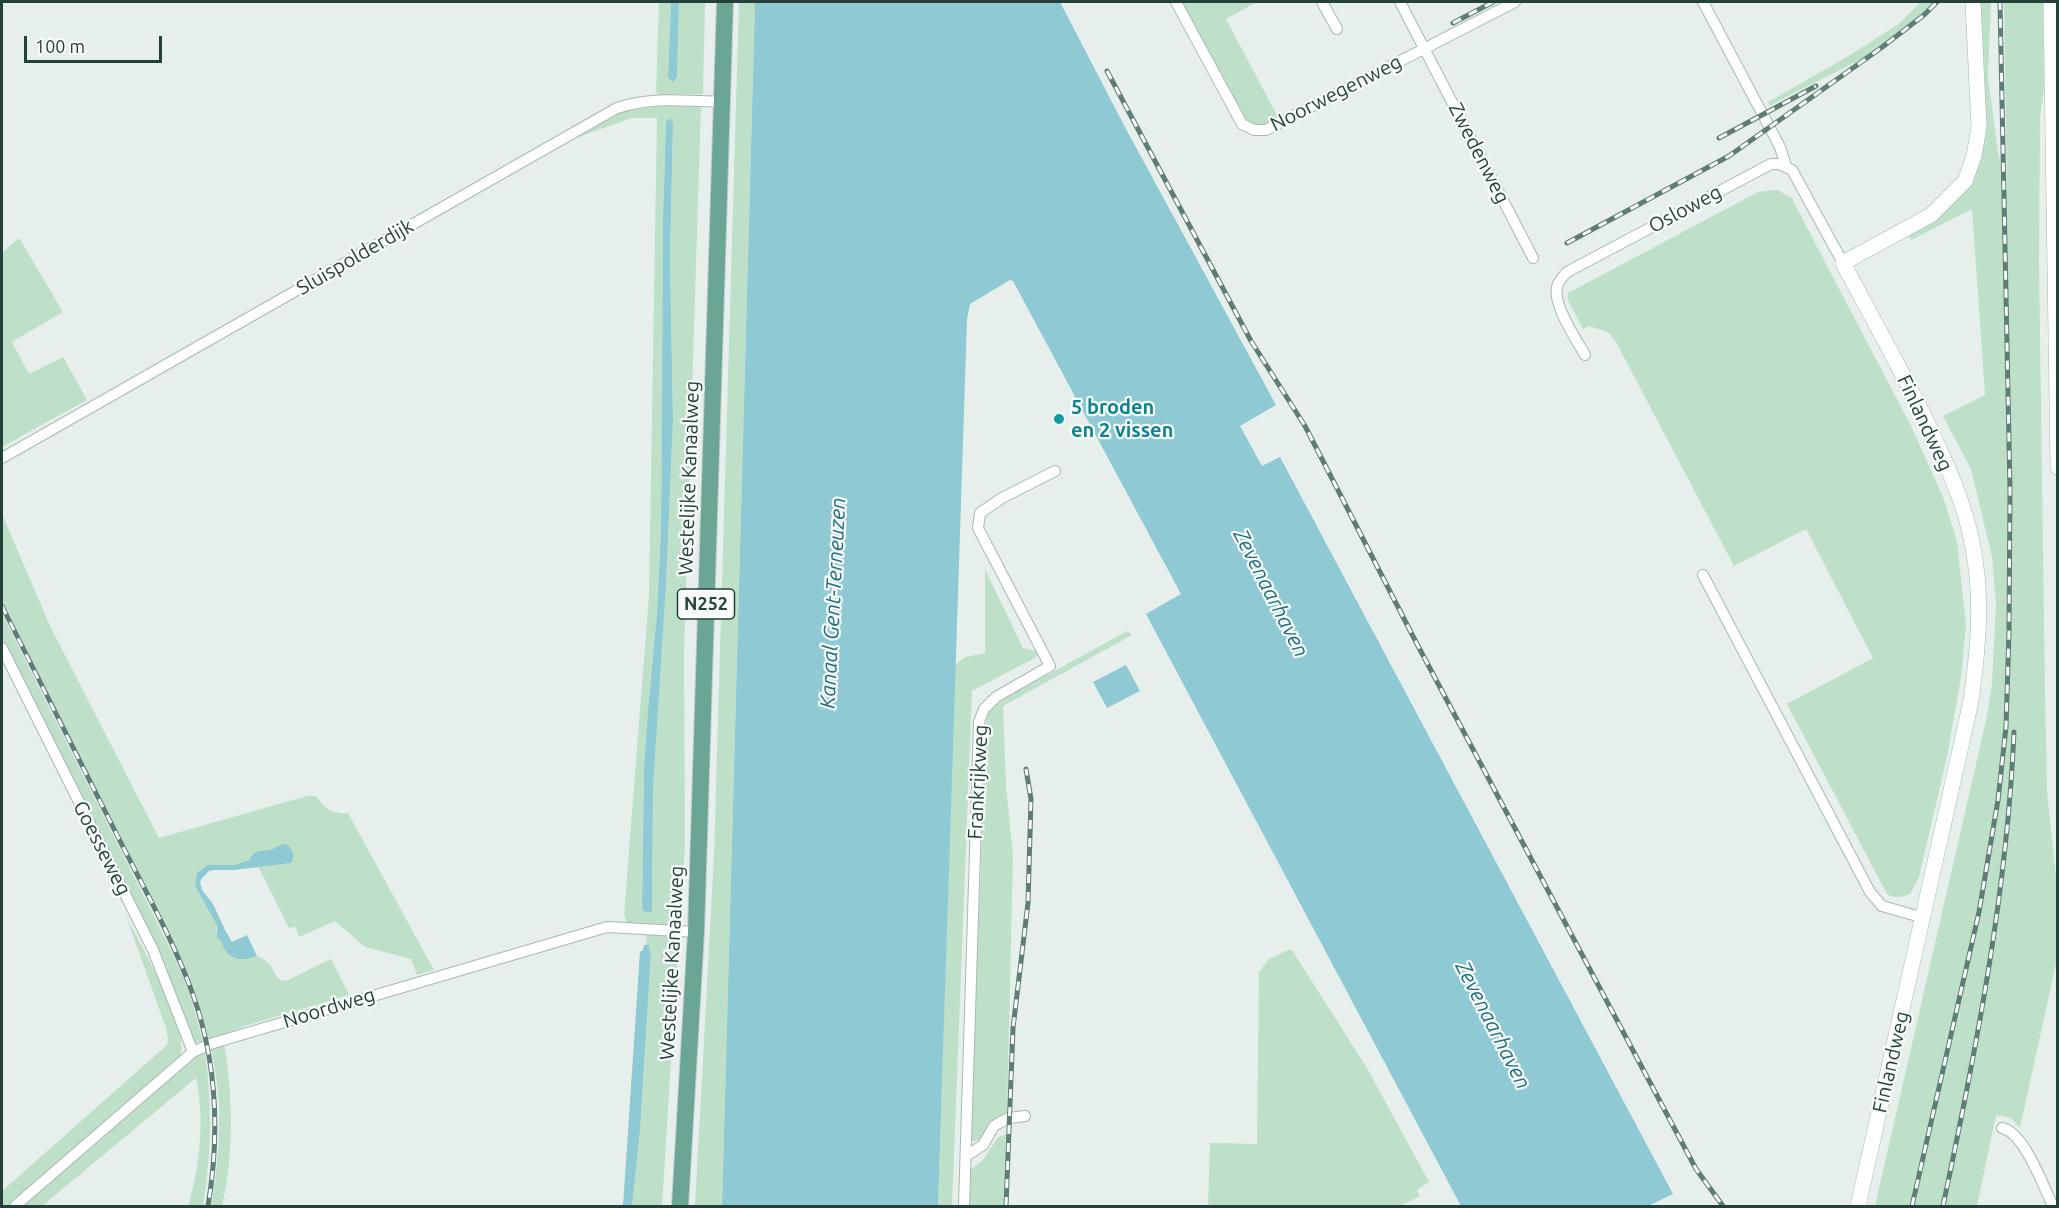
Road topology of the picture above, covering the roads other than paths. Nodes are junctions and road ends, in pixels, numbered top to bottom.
1 (725, 2) edge
2 (1176, 2) edge
3 (1322, 2) edge
4 (1400, 2) edge
5 (1515, 2) edge
6 (1703, 2) edge
7 (1973, 2) edge
8 (2050, 2) edge
9 (1337, 29) dead end
10 (1425, 48) junction
11 (721, 102) junction
12 (1786, 166) junction
13 (1533, 258) dead end
14 (1843, 263) junction
15 (1585, 355) dead end
16 (2, 458) edge
17 (2058, 467) edge
18 (1055, 471) dead end
19 (1703, 575) dead end
20 (2, 648) edge
21 (1924, 918) junction
22 (696, 932) junction
23 (194, 1052) junction
24 (1025, 1116) dead end
25 (2002, 1128) dead end
26 (966, 1156) junction
27 (15, 1206) edge
28 (680, 1206) edge
29 (964, 1206) edge
30 (1858, 1206) edge
31 (2053, 1206) edge

1 - 11 main road, Westelijke Kanaalweg / N252
2 - 10 street, Noorwegenweg
3 - 9 street
4 - 10 street, Zwedenweg
5 - 10 street
6 - 12 street
7 - 14 street
8 - 17 street
10 - 13 street, Zwedenweg
11 - 16 street, Sluispolderdijk
11 - 22 main road, Westelijke Kanaalweg / N252
12 - 14 street
12 - 15 street, Osloweg
14 - 21 street, Finlandweg
18 - 26 street, Frankrijkweg
19 - 21 street
20 - 23 street, Goesseweg
21 - 30 street, Finlandweg
22 - 23 street, Noordweg
22 - 28 main road, Westelijke Kanaalweg / N252
23 - 27 street, Noordweg
24 - 26 street
25 - 31 street
26 - 29 street, Frankrijkweg

